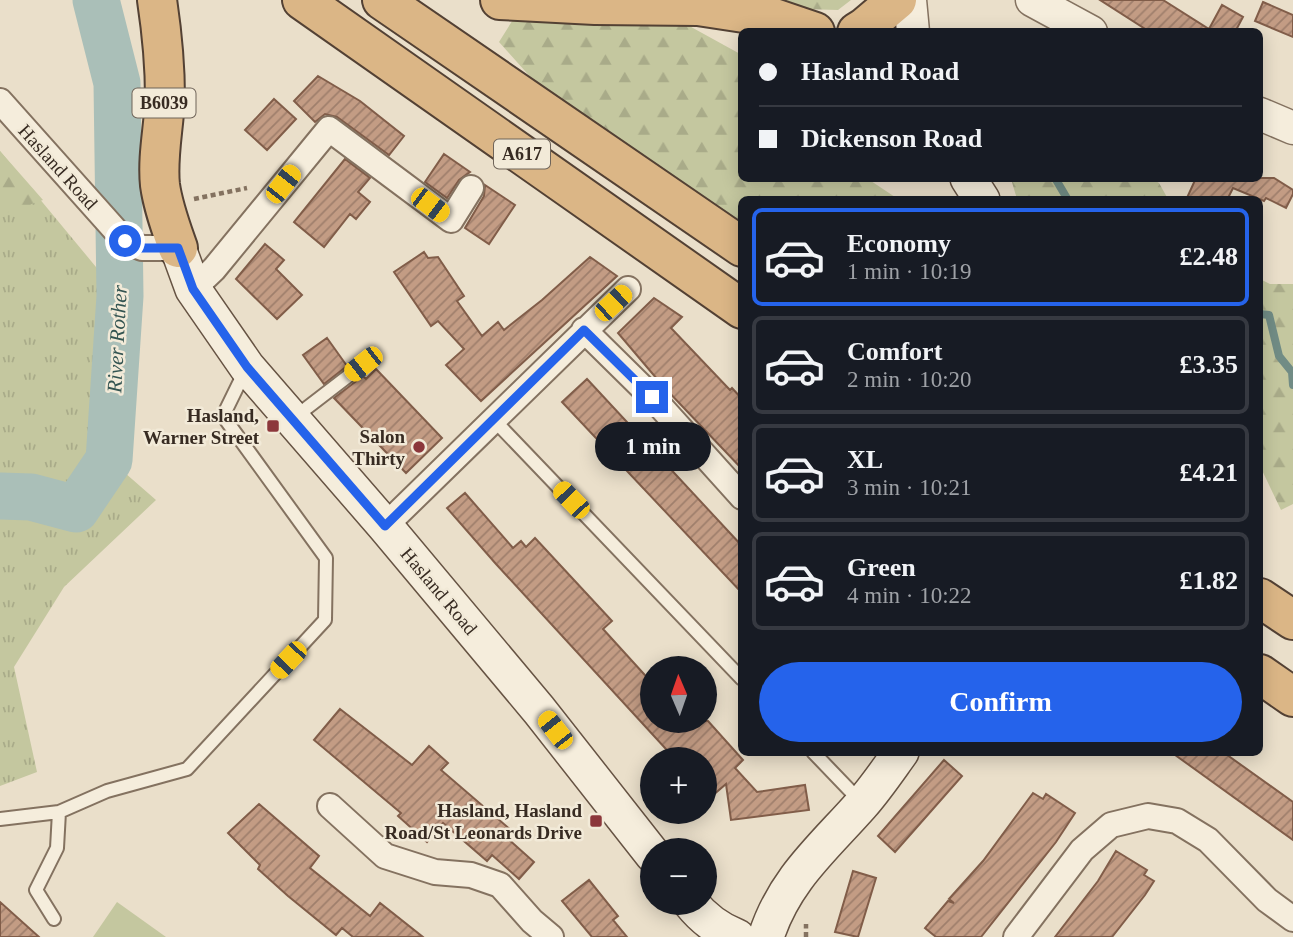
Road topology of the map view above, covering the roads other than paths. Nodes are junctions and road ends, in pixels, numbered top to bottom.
1 (158, 0) edge
2 (302, 0) edge
3 (382, 0) edge
4 (500, 0) edge
5 (897, 0) edge
6 (910, 0) edge
7 (1032, 0) edge
8 (804, 28) edge
9 (863, 28) edge
10 (913, 28) edge
11 (1084, 28) edge
12 (0, 101) edge
13 (1263, 115) edge
14 (1293, 128) edge
15 (471, 188) dead end
16 (738, 244) edge
17 (160, 248) junction
18 (193, 289) junction
19 (628, 289) dead end
20 (738, 306) edge
21 (584, 330) junction
22 (373, 357) dead end
23 (247, 367) junction
24 (292, 420) junction
25 (495, 420) junction
26 (738, 493) edge
27 (385, 526) junction
28 (1263, 600) edge
29 (1293, 620) edge
30 (738, 675) edge
31 (1263, 676) edge
32 (1293, 697) edge
33 (817, 756) edge
34 (898, 756) edge
35 (862, 804) junction
36 (330, 806) dead end
37 (59, 812) junction
38 (0, 819) edge
39 (640, 838) edge
40 (702, 915) edge
41 (54, 919) dead end
42 (1293, 919) edge
43 (551, 937) edge
44 (737, 937) edge
45 (766, 937) edge
46 (1017, 937) edge

1 - 17 highway, B6039
2 - 20 highway, A617
3 - 16 highway, A617
4 - 8 highway
5 - 9 highway
6 - 10 street
7 - 11 street
12 - 17 street, Hasland Road
13 - 14 street
15 - 18 street
17 - 18 main road, Hasland Road / B6039
18 - 23 main road, Hasland Road / B6039
19 - 21 street
21 - 25 street
21 - 26 street
22 - 24 lane
23 - 24 main road, Hasland Road / B6039
23 - 37 lane
24 - 27 main road, Hasland Road / B6039
25 - 27 street
25 - 30 lane
27 - 39 main road, Hasland Road / B6039
28 - 29 highway
31 - 32 highway
33 - 35 lane
34 - 35 main road
35 - 45 main road
36 - 43 street
37 - 38 lane
37 - 41 lane
40 - 44 main road
42 - 46 street

